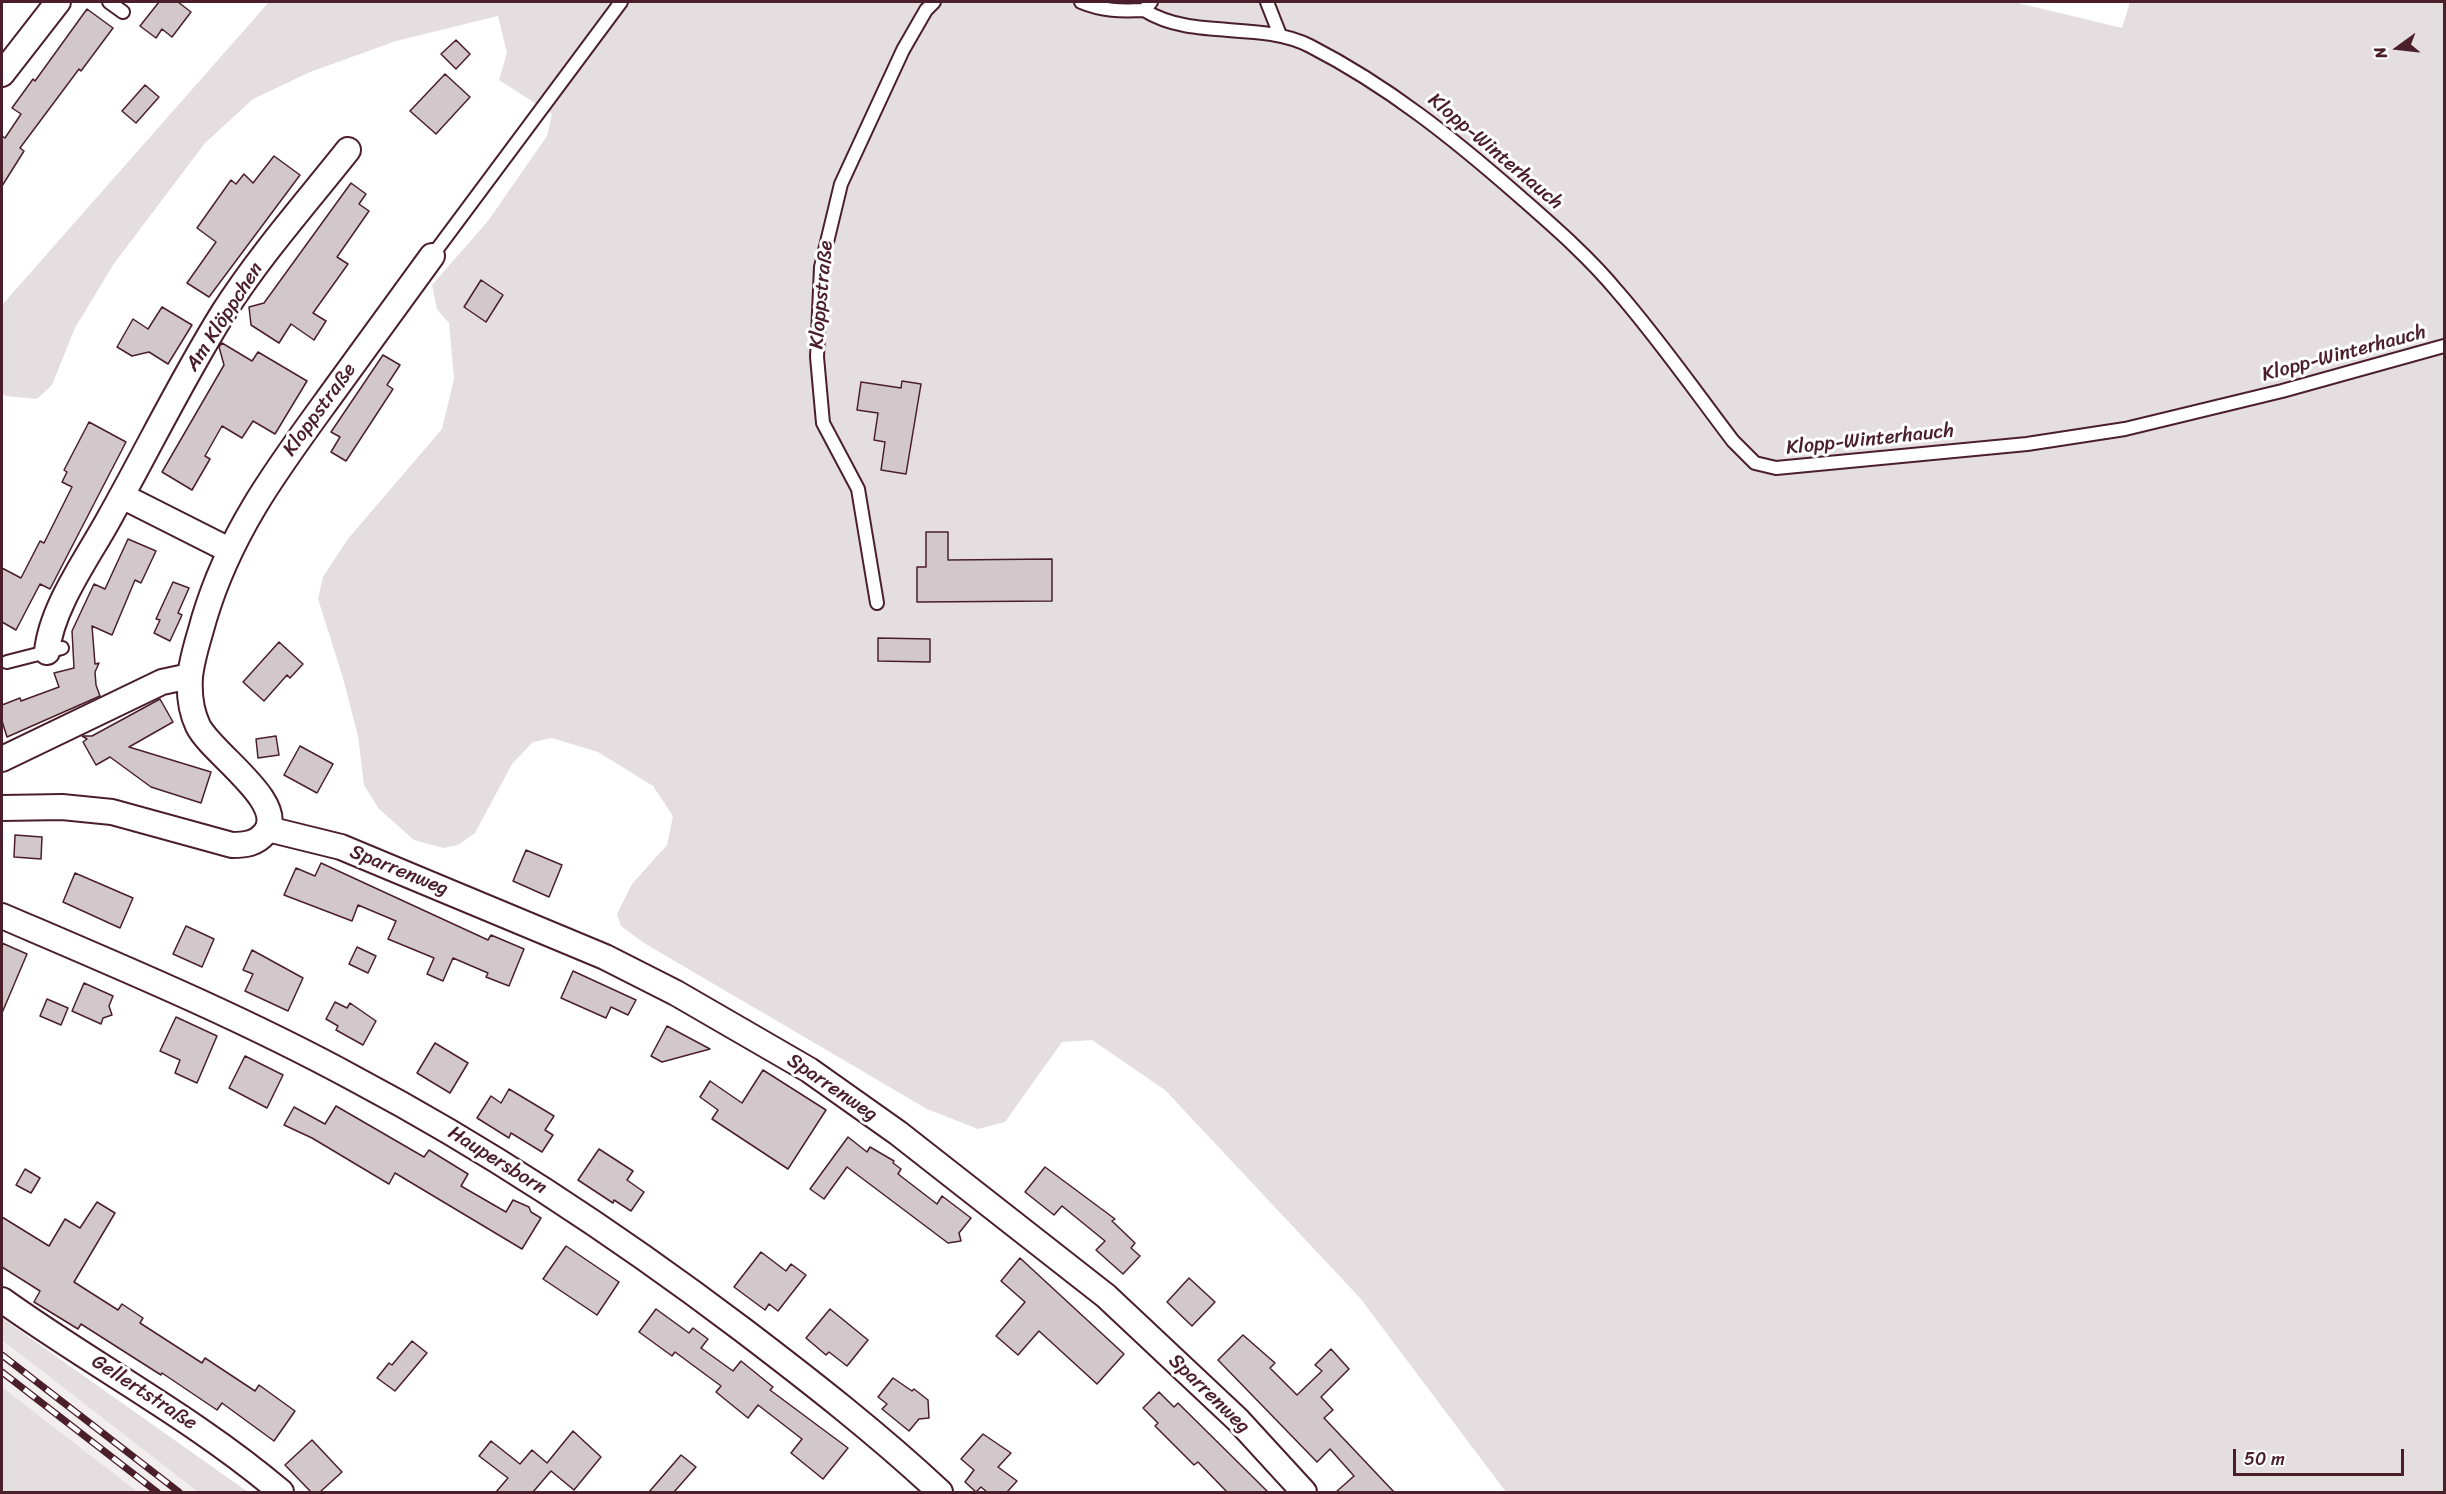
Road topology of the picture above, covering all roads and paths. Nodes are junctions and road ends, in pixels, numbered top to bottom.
1 (58, 2) edge
2 (109, 2) edge
3 (621, 2) edge
4 (934, 2) edge
5 (1081, 2) edge
6 (1267, 2) edge
7 (1148, 6) edge
8 (123, 12) dead end
9 (1280, 35) junction
10 (2, 74) edge
11 (348, 150) dead end
12 (432, 256) joint
13 (2445, 346) edge
14 (122, 496) junction
15 (229, 550) junction
16 (878, 603) dead end
17 (55, 650) joint
18 (7, 662) dead end
19 (190, 676) junction
20 (2, 759) edge
21 (2, 808) edge
22 (268, 829) junction
23 (2, 916) edge
24 (2, 1300) edge
25 (281, 1492) edge
26 (940, 1492) edge
27 (1304, 1492) edge

1 - 10 street
2 - 8 lane
3 - 12 lane, Kloppstraße
4 - 16 lane, Kloppstraße
5 - 7 lane
6 - 9 lane
7 - 9 lane, Klopp-Winterhauch
9 - 13 lane, Klopp-Winterhauch
11 - 14 street, Am Klöppchen
12 - 15 street, Kloppstraße
14 - 15 street
14 - 17 street, Am Klöppchen
15 - 19 street, Kloppstraße
17 - 18 lane, Am Klöppchen
19 - 20 street
19 - 22 street, Kloppstraße
21 - 22 street
22 - 27 street, Sparrenweg
23 - 26 street, Haupersborn
24 - 25 street, Gellertstraße

